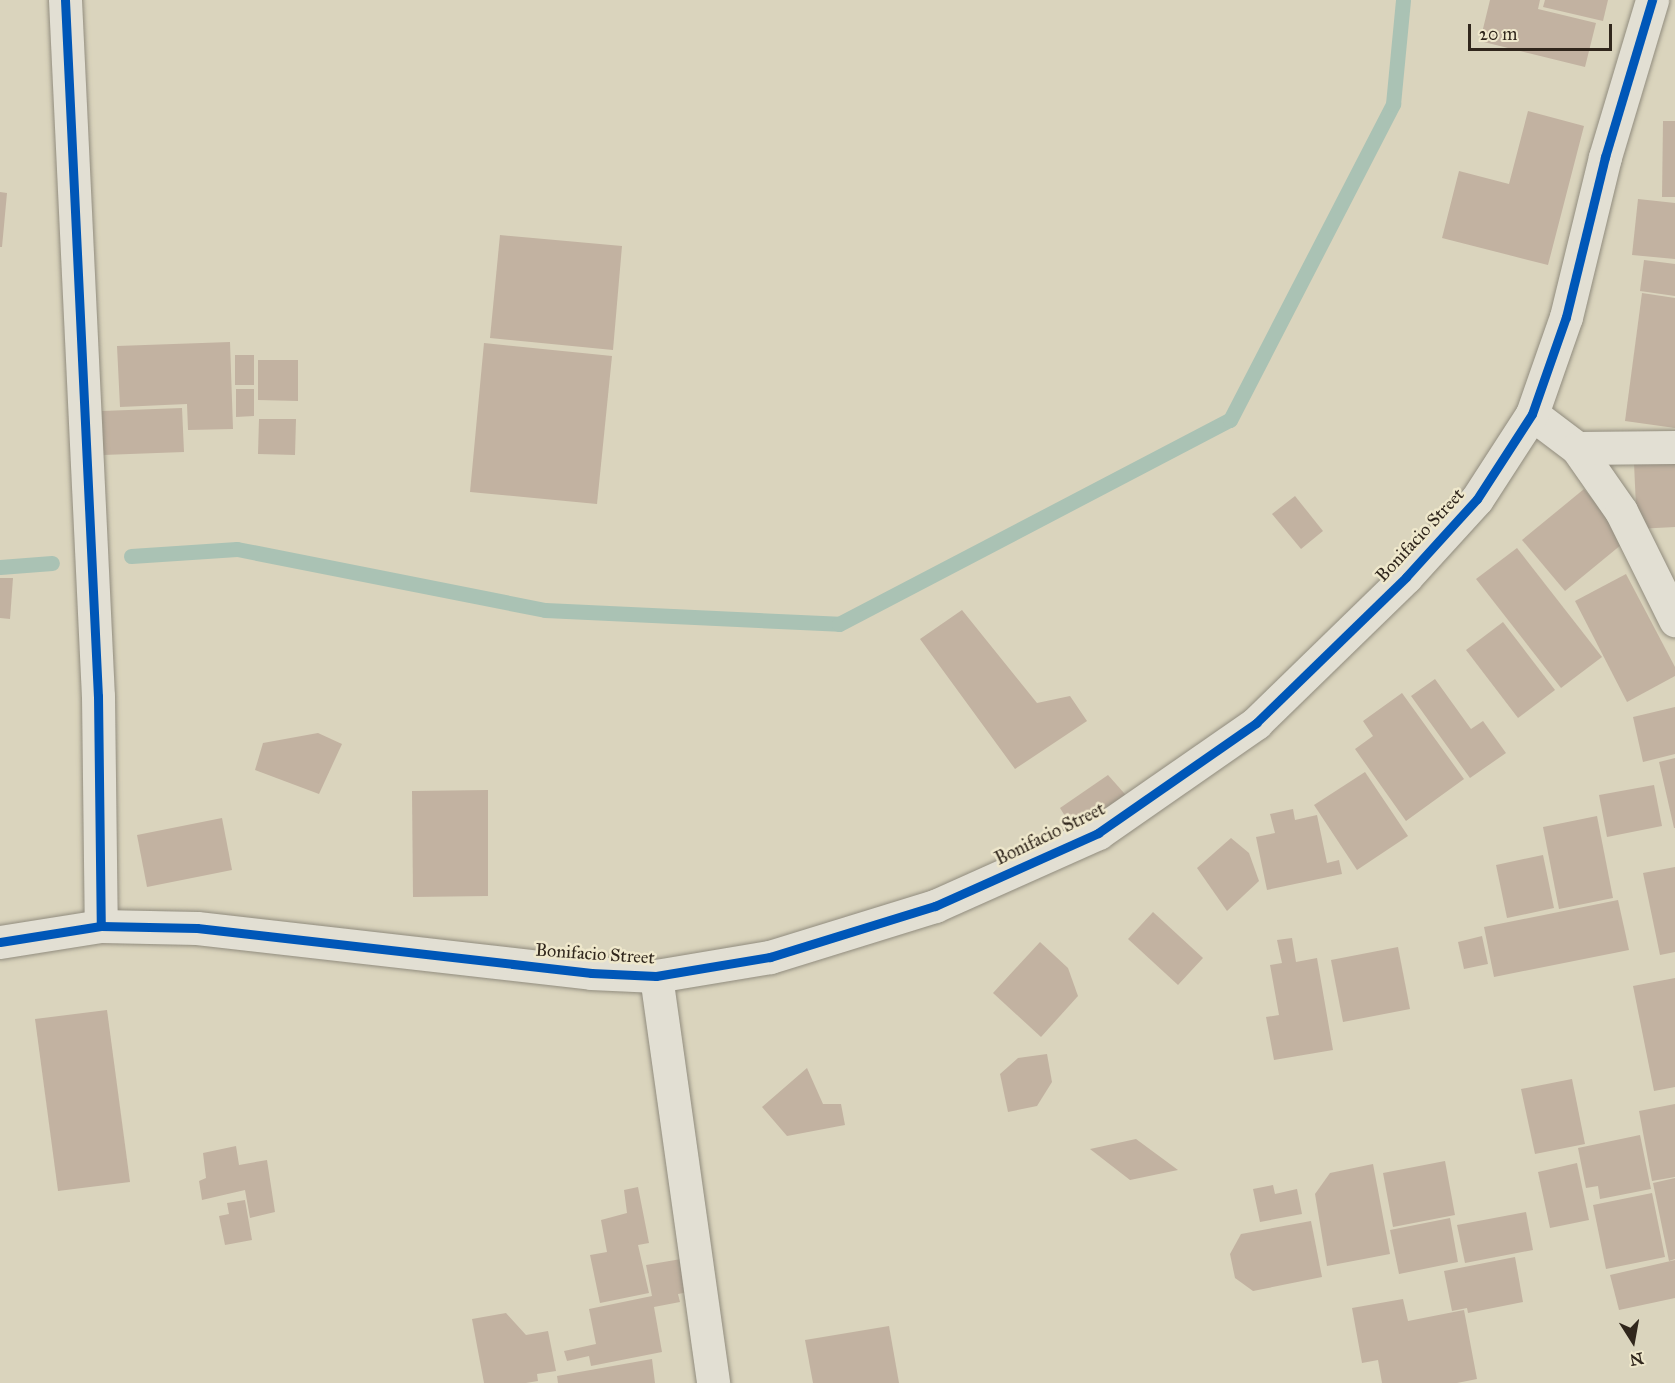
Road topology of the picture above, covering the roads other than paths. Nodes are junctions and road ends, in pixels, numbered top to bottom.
1 (65, 0) edge
2 (1652, 0) edge
3 (1532, 414) junction
4 (1675, 447) edge
5 (1577, 448) junction
6 (1675, 621) edge
7 (101, 926) junction
8 (0, 942) edge
9 (656, 976) junction
10 (713, 1383) edge

1 - 7 street
2 - 3 street, Bonifacio Street
3 - 5 street
3 - 9 street, Bonifacio Street
4 - 5 street
5 - 6 street
7 - 8 street, Bonifacio Street
7 - 9 street, Bonifacio Street
9 - 10 street

